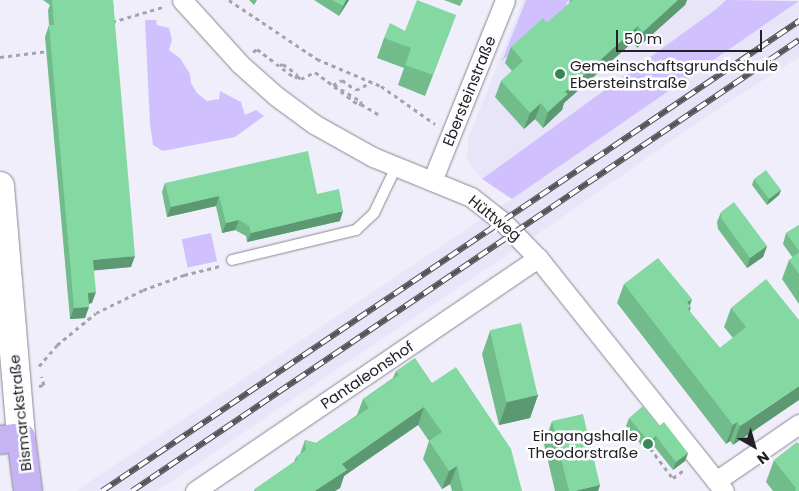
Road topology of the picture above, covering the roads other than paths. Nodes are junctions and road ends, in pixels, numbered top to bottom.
1 (505, 0) edge
2 (183, 1) edge
3 (396, 167) junction
4 (432, 181) junction
5 (0, 186) edge
6 (2, 232) edge
7 (538, 258) junction
8 (232, 260) road end
9 (799, 424) edge
10 (11, 438) edge
11 (720, 486) edge
12 (28, 491) edge
13 (196, 491) edge

1 - 4 street, Ebersteinstraße
2 - 3 street, Hüttweg
3 - 4 street, Hüttweg
3 - 8 lane
4 - 7 street, Hüttweg
5 - 6 main road, Bismarckstraße
6 - 10 main road, Bismarckstraße
7 - 11 street, Hüttweg
7 - 13 street, Pantaleonshof
9 - 11 street
10 - 12 main road, Bismarckstraße

